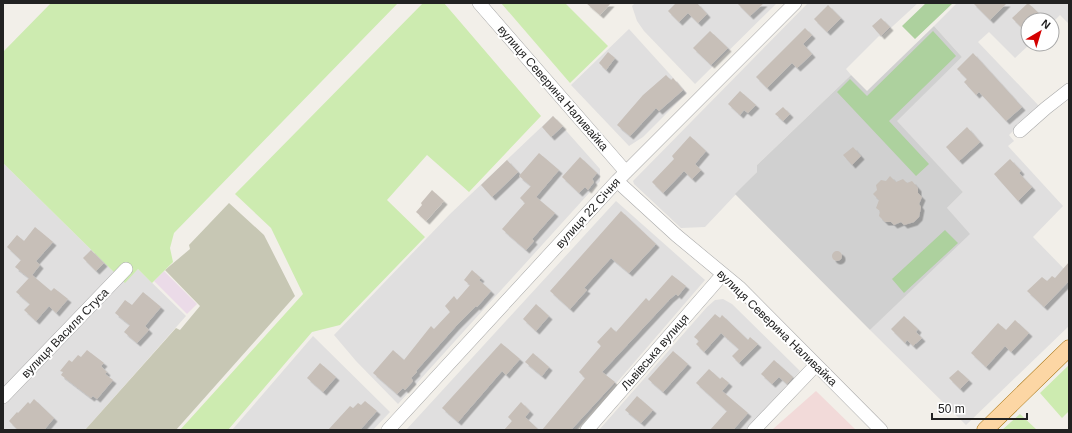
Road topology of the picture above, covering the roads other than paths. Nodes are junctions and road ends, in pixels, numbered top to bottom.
1 (479, 3) edge
2 (795, 3) edge
3 (1069, 90) edge
4 (1020, 131) dead end
5 (621, 177) junction
6 (126, 269) dead end
7 (723, 274) junction
8 (1069, 348) edge
9 (816, 366) junction
10 (3, 397) edge
11 (388, 430) edge
12 (587, 430) edge
13 (754, 430) edge
14 (881, 430) edge
15 (985, 430) edge

1 - 5 street, вулиця Северина Наливайка
2 - 5 street, вулиця 22 Січня
3 - 4 street
5 - 7 street, вулиця Северина Наливайка
5 - 11 street, вулиця 22 Січня
6 - 10 street, вулиця Василя Стуса
7 - 9 street, вулиця Северина Наливайка
7 - 12 street, Львівська вулиця
8 - 15 main road
9 - 13 street
9 - 14 street, вулиця Северина Наливайка

